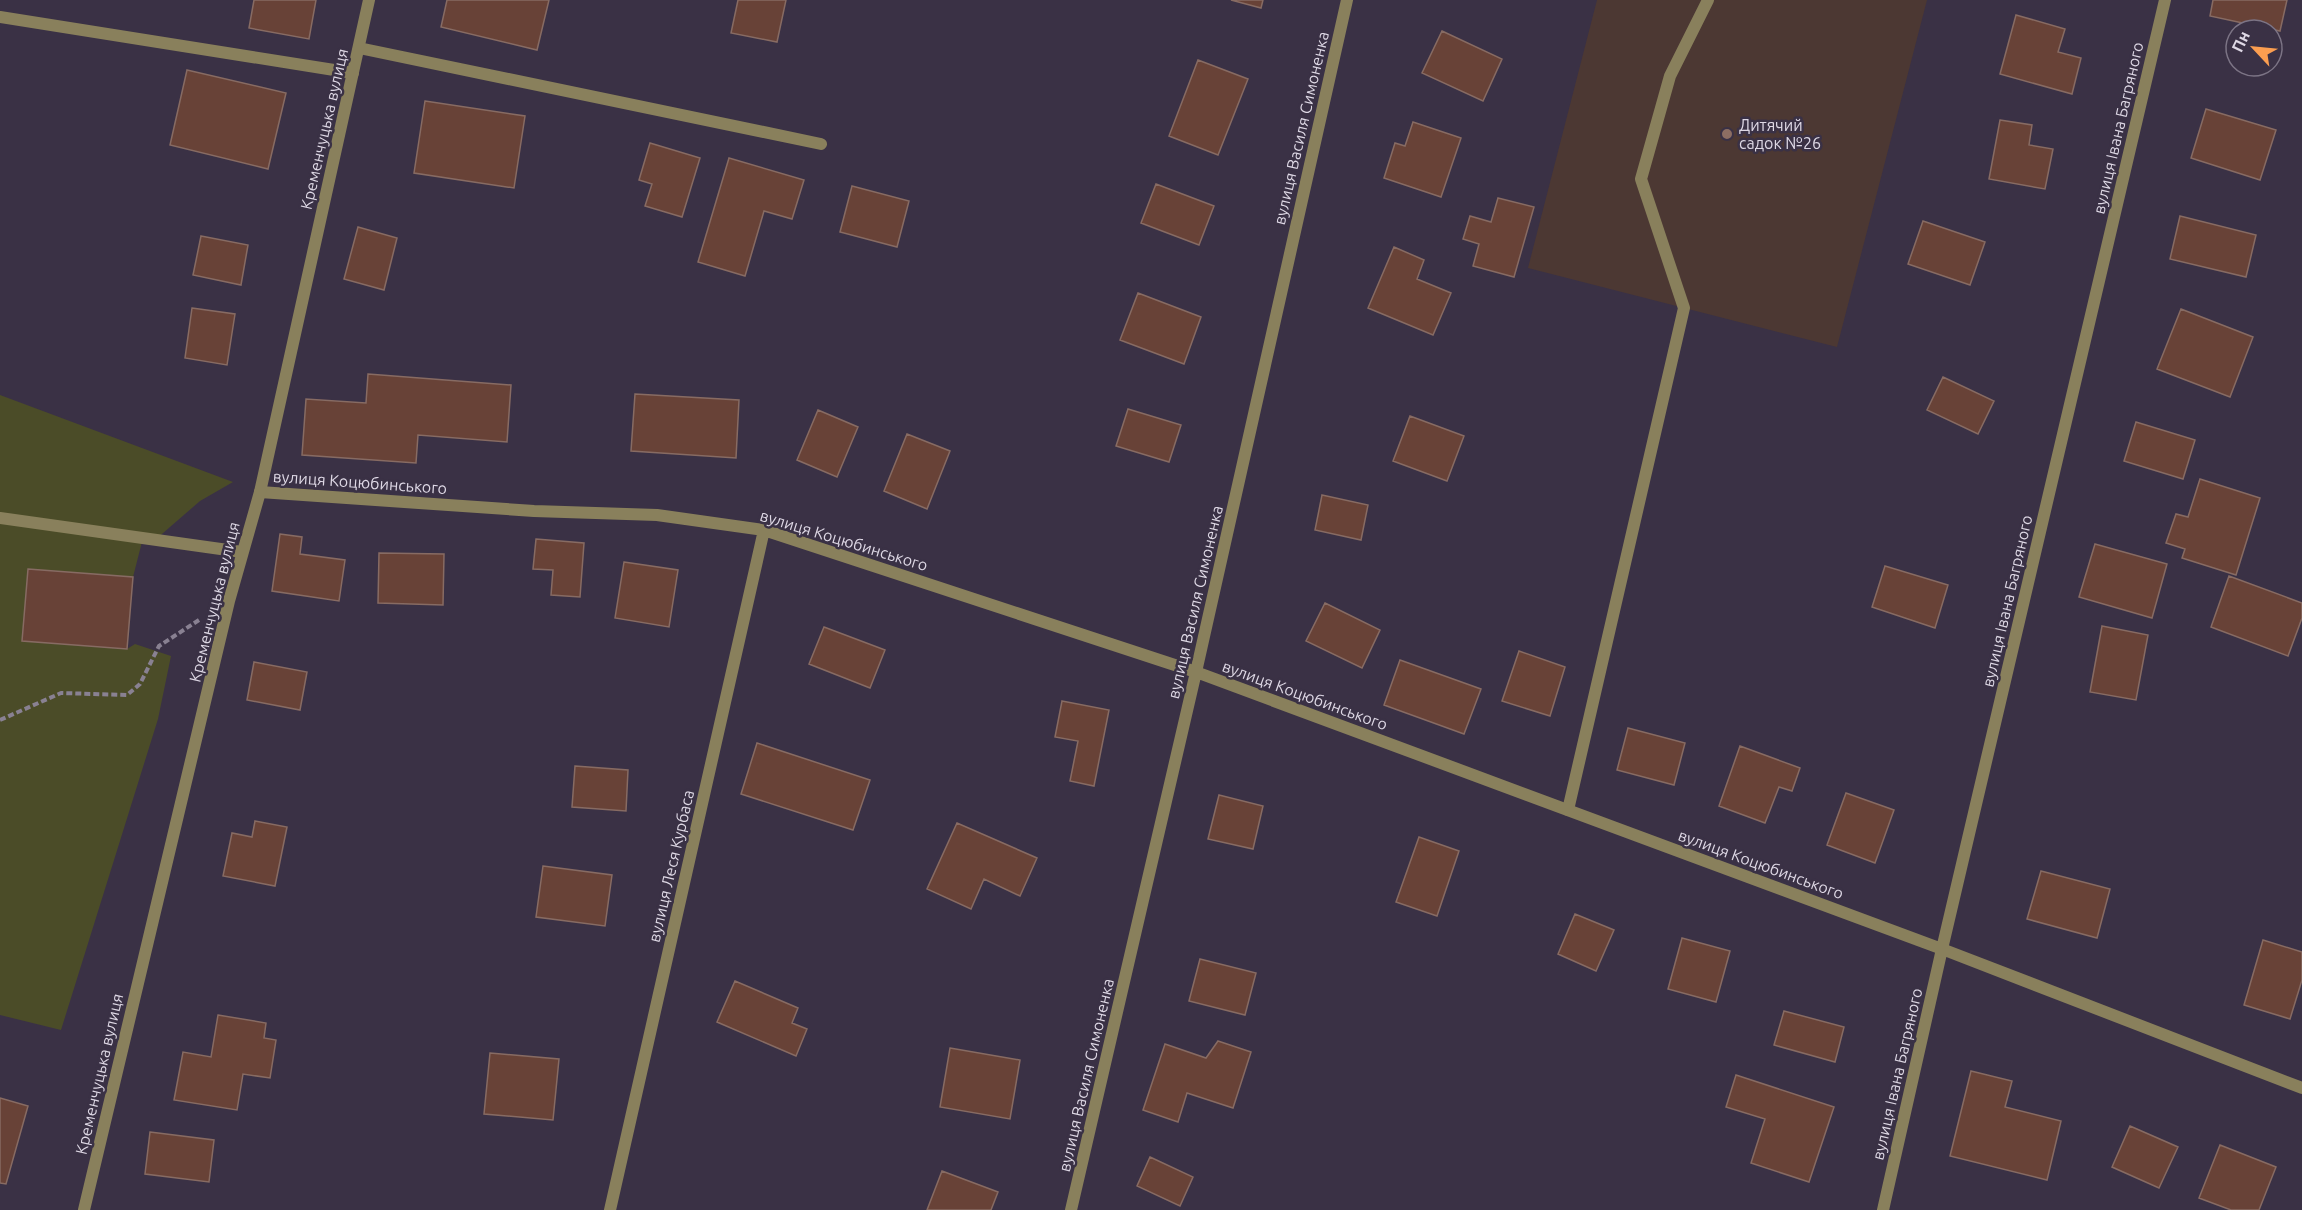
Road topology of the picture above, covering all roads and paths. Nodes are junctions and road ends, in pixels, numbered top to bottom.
1 (369, 0) edge
2 (1347, 0) edge
3 (1708, 0) edge
4 (2165, 0) edge
5 (0, 17) edge
6 (359, 48) junction
7 (353, 73) junction
8 (821, 144) dead end
9 (260, 492) junction
10 (0, 518) edge
11 (764, 530) junction
12 (242, 552) junction
13 (229, 601) junction
14 (1196, 672) junction
15 (0, 720) edge
16 (1569, 810) junction
17 (1942, 949) junction
18 (2302, 1088) edge
19 (84, 1210) edge
20 (610, 1210) edge
21 (1071, 1210) edge
22 (1883, 1210) edge

1 - 6 street, Кременчуцька вулиця
2 - 14 street, вулиця Василя Симоненка
3 - 16 street
4 - 17 street, вулиця Івана Багряного
5 - 7 street
6 - 7 street, Кременчуцька вулиця
6 - 8 street
7 - 9 street, Кременчуцька вулиця
9 - 11 street, вулиця Коцюбинського
9 - 12 street, Кременчуцька вулиця
10 - 12 street
11 - 14 street, вулиця Коцюбинського
11 - 20 street, вулиця Леся Курбаса
12 - 13 street, Кременчуцька вулиця
13 - 15 path
13 - 19 street, Кременчуцька вулиця
14 - 16 street, вулиця Коцюбинського
14 - 21 street, вулиця Василя Симоненка
16 - 17 street, вулиця Коцюбинського
17 - 18 street, вулиця Коцюбинського
17 - 22 street, вулиця Івана Багряного

